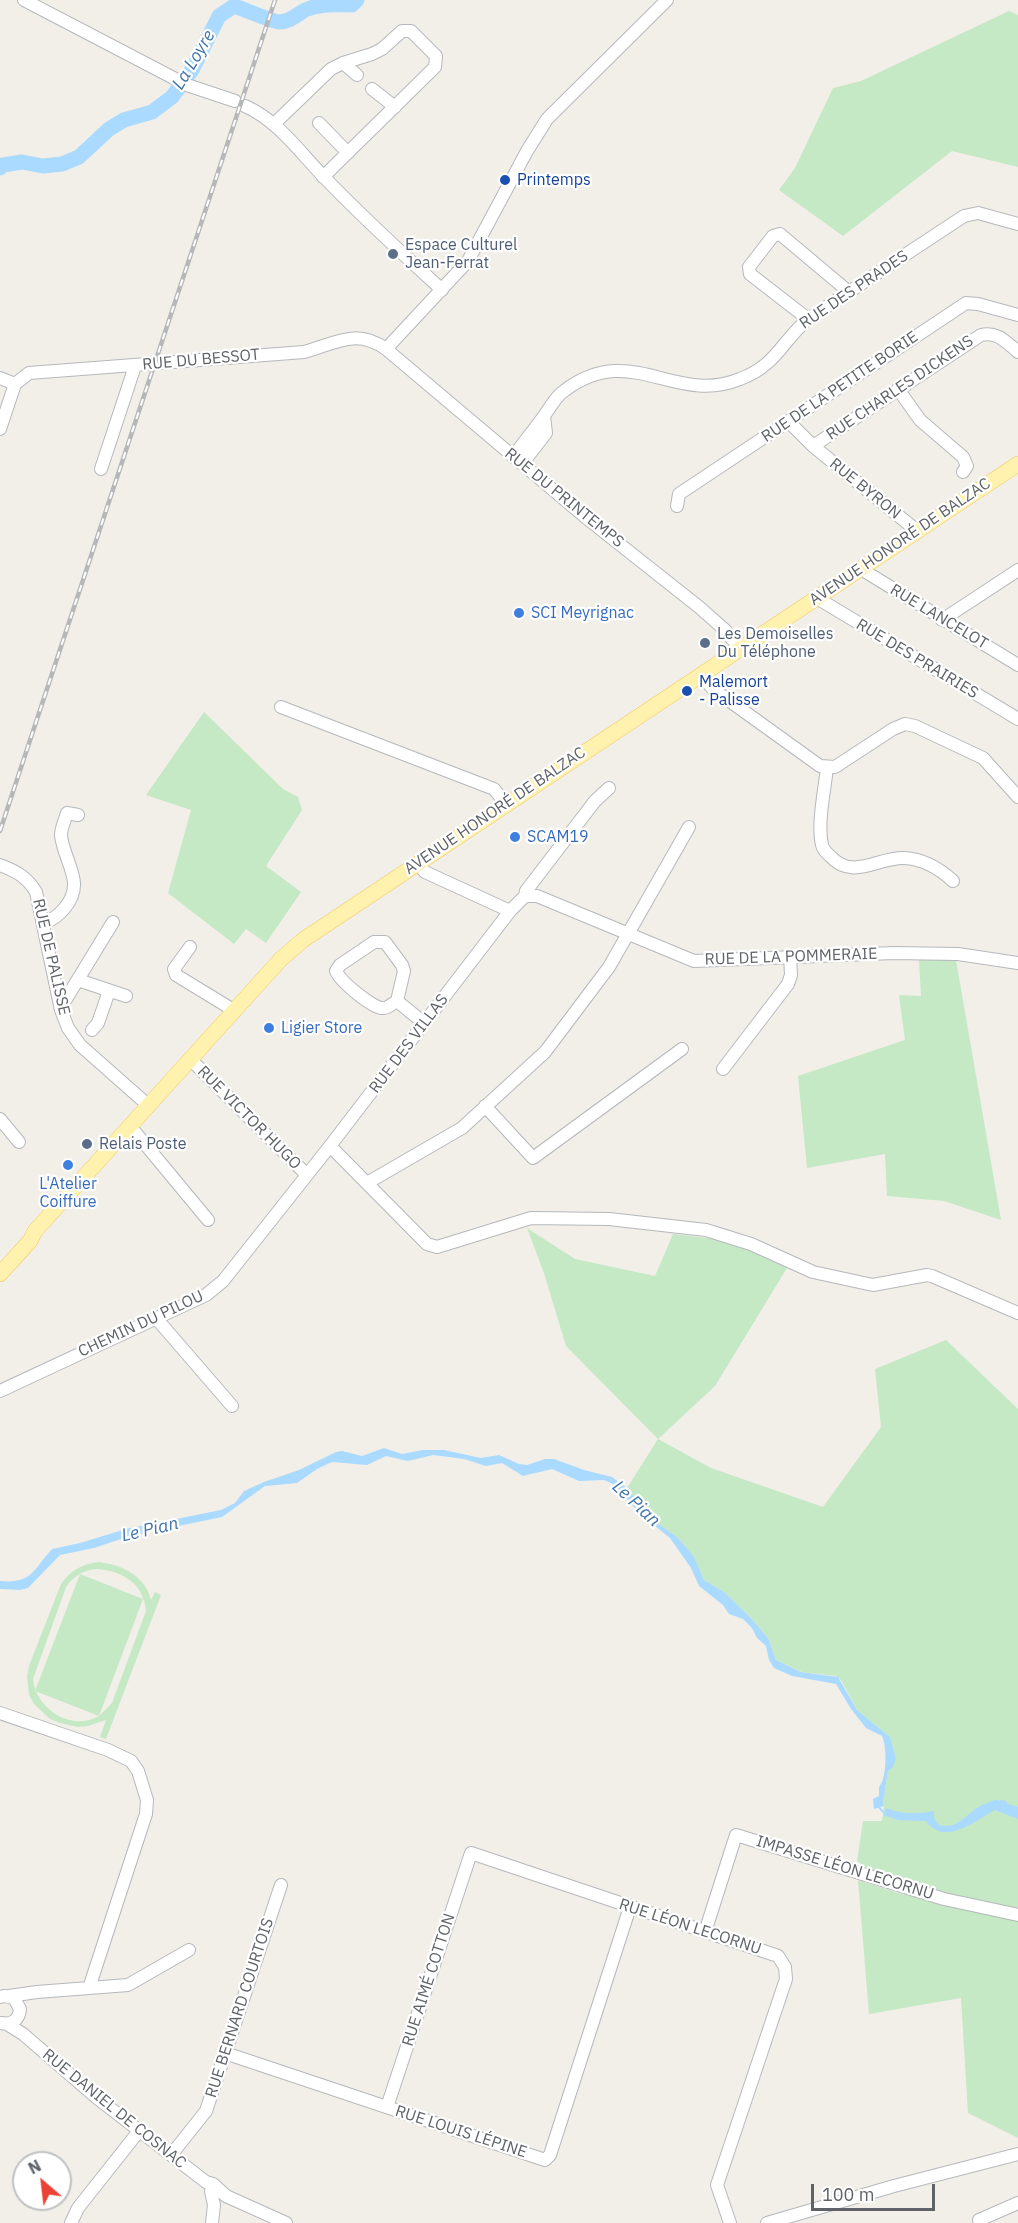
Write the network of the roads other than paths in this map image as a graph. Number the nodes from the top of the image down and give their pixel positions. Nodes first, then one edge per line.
1 (24, 0) edge
2 (667, 0) edge
3 (343, 63) junction
4 (357, 75) dead end
5 (372, 89) dead end
6 (394, 107) junction
7 (319, 123) dead end
8 (274, 124) junction
9 (348, 153) junction
10 (323, 177) junction
11 (1018, 224) edge
12 (442, 290) junction
13 (849, 292) junction
14 (1018, 315) edge
15 (808, 319) junction
16 (386, 349) junction
17 (1018, 352) edge
18 (135, 366) junction
19 (0, 378) edge
20 (15, 384) junction
21 (898, 390) junction
22 (789, 422) junction
23 (0, 429) edge
24 (813, 446) junction
25 (518, 460) junction
26 (1018, 464) edge
27 (101, 468) dead end
28 (963, 472) dead end
29 (677, 506) dead end
30 (916, 530) junction
31 (861, 569) junction
32 (1018, 570) edge
33 (817, 598) junction
34 (942, 620) junction
35 (740, 648) junction
36 (1018, 665) edge
37 (701, 675) junction
38 (281, 706) dead end
39 (1018, 719) edge
40 (827, 766) junction
41 (609, 788) dead end
42 (1018, 797) edge
43 (506, 804) junction
44 (78, 815) dead end
45 (689, 827) dead end
46 (417, 863) junction
47 (0, 865) edge
48 (953, 881) dead end
49 (525, 896) junction
50 (510, 911) junction
51 (113, 922) dead end
52 (44, 923) junction
53 (628, 934) junction
54 (190, 947) dead end
55 (790, 956) junction
56 (1018, 963) edge
57 (78, 980) junction
58 (109, 991) junction
59 (126, 996) dead end
60 (397, 1001) junction
61 (59, 1002) junction
62 (235, 1011) junction
63 (424, 1023) junction
64 (92, 1030) dead end
65 (682, 1049) dead end
66 (191, 1060) junction
67 (723, 1069) dead end
68 (149, 1106) junction
69 (485, 1106) junction
70 (0, 1119) edge
71 (130, 1126) junction
72 (19, 1142) dead end
73 (330, 1146) junction
74 (307, 1176) junction
75 (367, 1183) junction
76 (208, 1220) dead end
77 (35, 1231) junction
78 (0, 1263) edge
79 (0, 1274) edge
80 (1018, 1313) edge
81 (156, 1318) junction
82 (0, 1391) edge
83 (232, 1406) dead end
84 (0, 1713) edge
85 (471, 1853) joint
86 (281, 1886) dead end
87 (630, 1907) junction
88 (1018, 1915) edge
89 (705, 1932) junction
90 (189, 1950) dead end
91 (89, 1988) junction
92 (37, 1992) junction
93 (3, 1996) edge
94 (20, 2012) junction
95 (3, 2025) edge
96 (23, 2034) junction
97 (225, 2053) junction
98 (387, 2107) junction
99 (139, 2131) junction
100 (171, 2155) junction
101 (1017, 2156) edge
102 (208, 2186) junction
103 (227, 2200) junction
104 (1018, 2204) edge
105 (978, 2220) dead end
106 (71, 2223) edge
107 (212, 2223) edge
108 (217, 2223) edge
109 (286, 2223) edge
110 (730, 2223) edge
111 (767, 2223) edge

1 - 8 street
2 - 12 street
3 - 4 street
3 - 6 street
3 - 8 street
5 - 6 street
6 - 9 street
7 - 9 street
8 - 10 street
9 - 10 street
10 - 12 street
11 - 13 street, RUE DES PRADES
12 - 16 street
13 - 15 street, RUE DES PRADES
13 - 15 street
14 - 22 street, RUE DE LA PETITE BORIE
15 - 25 street, RUE DES PRADES
16 - 18 street, RUE DU BESSOT
16 - 25 street, RUE DU PRINTEMPS
17 - 21 street, RUE CHARLES DICKENS
18 - 20 street, RUE DU BESSOT
18 - 27 street
19 - 20 street
20 - 23 street
21 - 24 street, RUE CHARLES DICKENS
21 - 28 street
22 - 24 street, RUE BYRON
22 - 29 street, RUE DE LA PETITE BORIE
24 - 30 street, RUE BYRON
25 - 35 street, RUE DU PRINTEMPS
26 - 30 main road, AVENUE HONORÉ DE BALZAC
30 - 31 main road, AVENUE HONORÉ DE BALZAC
31 - 33 main road, AVENUE HONORÉ DE BALZAC
31 - 34 street, RUE LANCELOT
32 - 34 street
33 - 35 main road, AVENUE HONORÉ DE BALZAC
33 - 39 street, RUE DES PRAIRIES
34 - 36 street, RUE LANCELOT
35 - 37 main road, AVENUE HONORÉ DE BALZAC
37 - 40 street
37 - 43 main road, AVENUE HONORÉ DE BALZAC
38 - 43 street
40 - 42 street
40 - 48 street
41 - 49 street
43 - 46 main road, AVENUE HONORÉ DE BALZAC
44 - 52 street
45 - 53 street
46 - 50 street
46 - 62 main road, AVENUE HONORÉ DE BALZAC
47 - 52 street, RUE DE PALISSE
49 - 50 street
49 - 53 street, RUE DE LA POMMERAIE
50 - 63 street, RUE DES VILLAS
51 - 57 street
52 - 61 street, RUE DE PALISSE
53 - 55 street, RUE DE LA POMMERAIE
53 - 69 street
54 - 62 street
55 - 56 street, RUE DE LA POMMERAIE
55 - 67 street
57 - 58 street
57 - 61 street
58 - 59 street
58 - 64 street
60 - 60 street
60 - 63 street
61 - 68 street, RUE DE PALISSE
62 - 66 main road, AVENUE HONORÉ DE BALZAC
63 - 73 street, RUE DES VILLAS
65 - 69 street
66 - 68 main road, AVENUE HONORÉ DE BALZAC
66 - 74 street, RUE VICTOR HUGO
68 - 71 main road, AVENUE HONORÉ DE BALZAC
69 - 75 street
70 - 72 street
71 - 76 street
71 - 77 main road, AVENUE HONORÉ DE BALZAC
73 - 74 street, RUE DES VILLAS
73 - 75 street
74 - 81 street, CHEMIN DU PILOU
75 - 80 street
77 - 78 main road, AVENUE HONORÉ DE BALZAC
77 - 79 main road, AVENUE HONORÉ DE BALZAC
81 - 82 street, CHEMIN DU PILOU
81 - 83 street
84 - 91 street
85 - 87 street, RUE LÉON LECORNU
85 - 98 street, RUE AIMÉ COTTON
86 - 97 street, RUE BERNARD COURTOIS
87 - 89 street, RUE LÉON LECORNU
87 - 98 street, RUE LOUIS LÉPINE
88 - 89 street, IMPASSE LÉON LECORNU
89 - 110 street, RUE LÉON LECORNU
90 - 91 street
91 - 92 street
92 - 93 street
92 - 94 street
93 - 94 street
94 - 95 street
94 - 96 street
95 - 96 street, RUE DANIEL DE COSNAC
96 - 99 street, RUE DANIEL DE COSNAC
97 - 98 street, RUE LOUIS LÉPINE
97 - 100 street, RUE BERNARD COURTOIS
99 - 100 street, RUE DANIEL DE COSNAC
99 - 106 street
100 - 102 street, RUE DANIEL DE COSNAC
101 - 111 street
102 - 103 street, RUE DANIEL DE COSNAC
102 - 107 street
103 - 108 street
103 - 109 street, RUE DANIEL DE COSNAC
104 - 105 street

